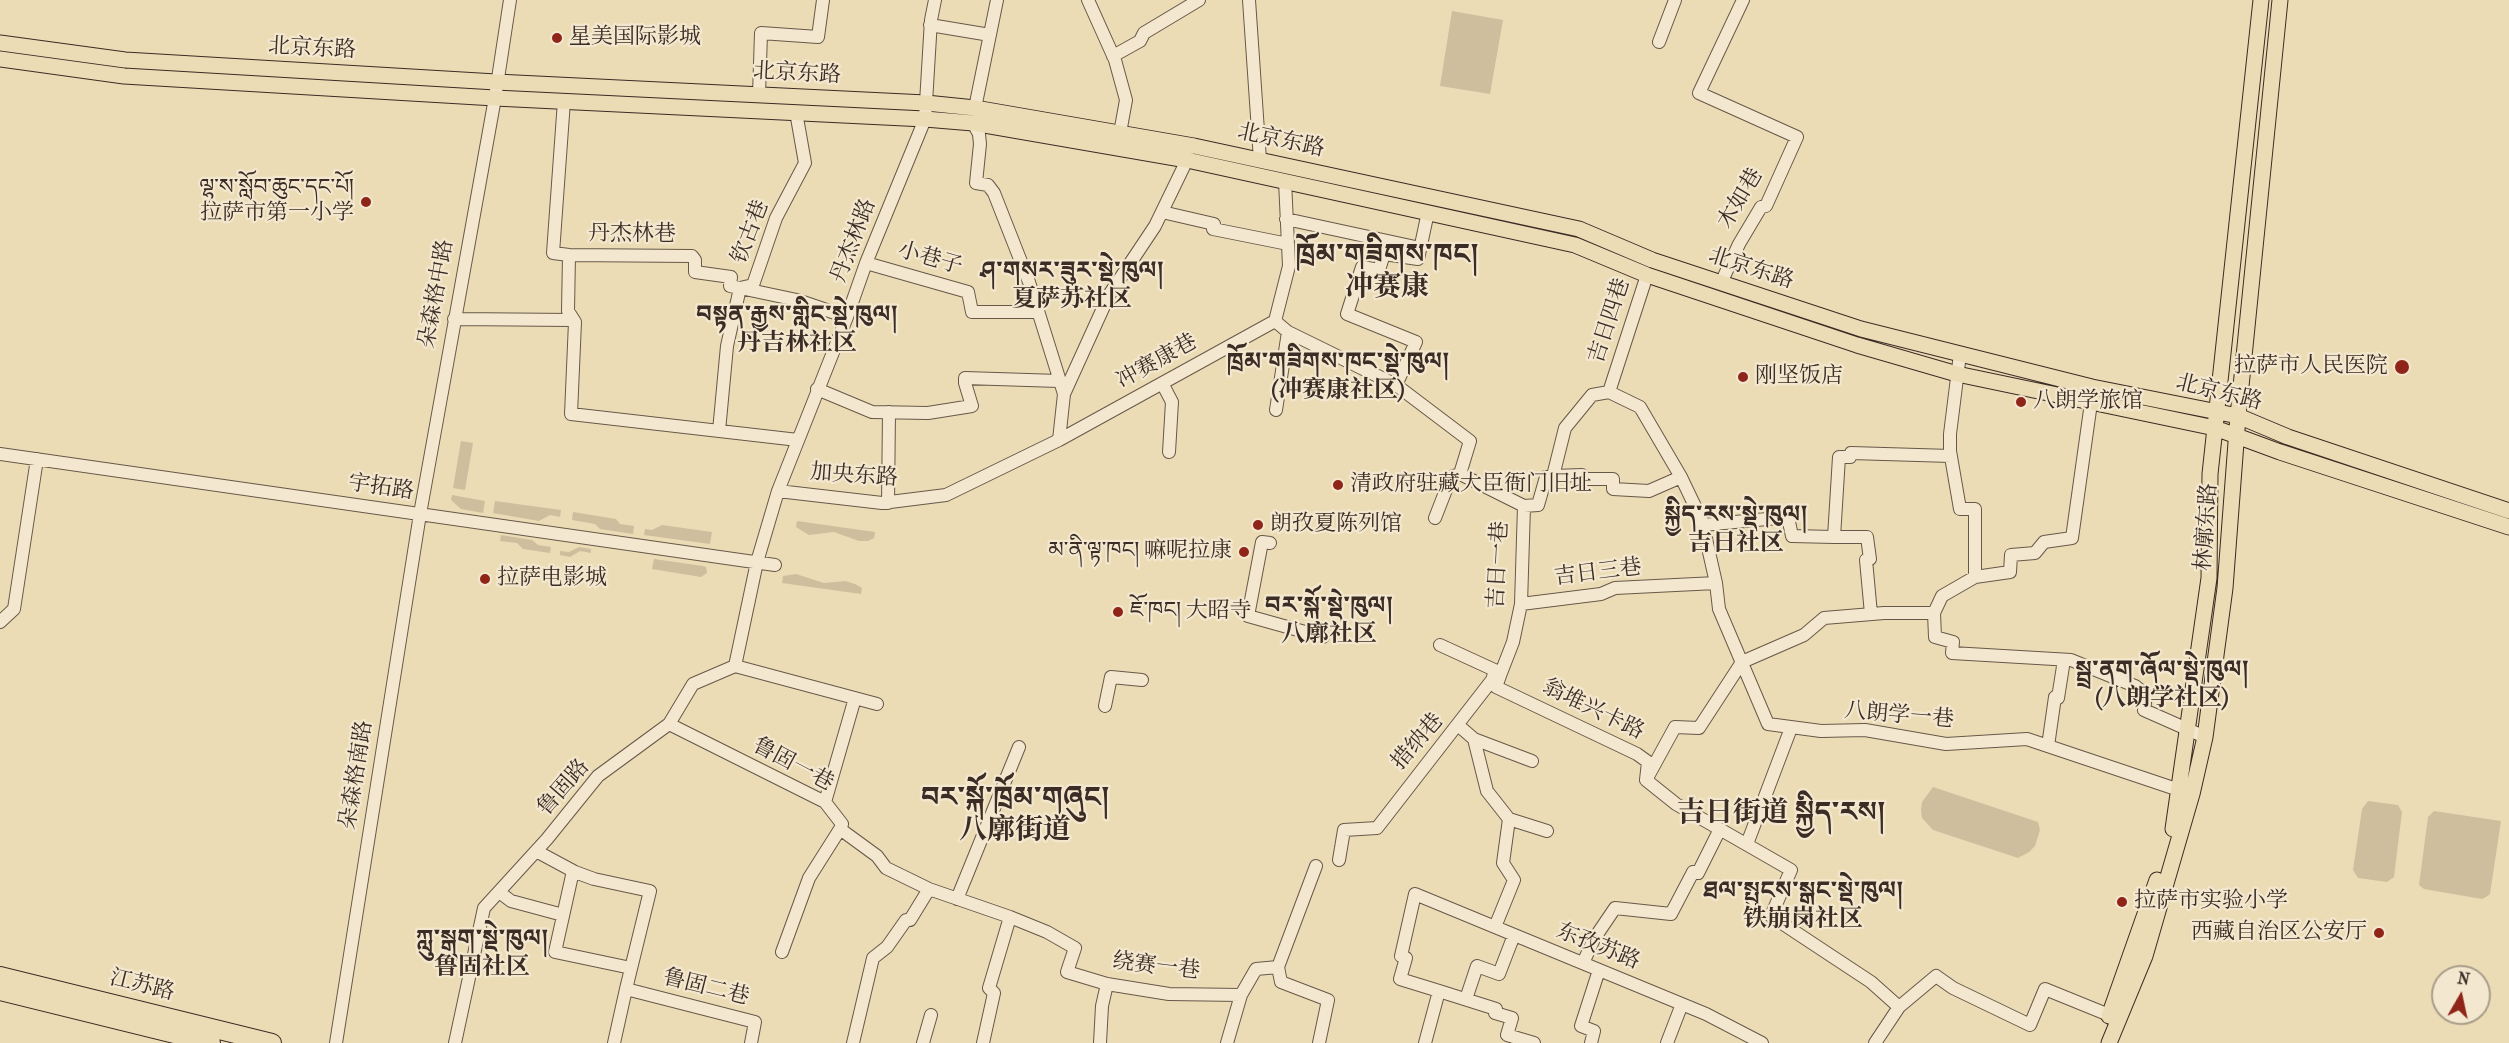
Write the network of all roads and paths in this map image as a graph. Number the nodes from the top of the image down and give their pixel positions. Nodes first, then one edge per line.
1 (510, 0) edge
2 (823, 0) edge
3 (935, 0) edge
4 (997, 0) edge
5 (1088, 0) edge
6 (1199, 0) edge
7 (1249, 0) edge
8 (1675, 0) edge
9 (1743, 0) edge
10 (2261, 0) edge
11 (2280, 0) edge
12 (930, 25) junction
13 (990, 35) junction
14 (1659, 42) dead end
15 (0, 43) edge
16 (1113, 56) junction
17 (0, 59) edge
18 (496, 82) junction
19 (759, 95) junction
20 (495, 98) junction
21 (564, 101) junction
22 (926, 103) junction
23 (796, 112) junction
24 (974, 115) junction
25 (925, 119) junction
26 (1120, 133) junction
27 (1260, 159) junction
28 (1187, 160) junction
29 (1285, 181) junction
30 (1162, 212) junction
31 (1428, 212) junction
32 (1286, 219) junction
33 (1288, 244) junction
34 (1420, 248) junction
35 (569, 255) junction
36 (866, 263) junction
37 (1647, 275) junction
38 (1721, 283) junction
39 (740, 288) junction
40 (1038, 312) junction
41 (847, 317) junction
42 (454, 318) junction
43 (573, 320) junction
44 (1275, 321) junction
45 (1288, 332) junction
46 (1960, 354) junction
47 (1957, 375) junction
48 (1059, 381) junction
49 (1162, 383) junction
50 (1396, 385) junction
51 (817, 389) junction
52 (1609, 392) junction
53 (1064, 394) junction
54 (2089, 403) junction
55 (1276, 410) dead end
56 (889, 412) junction
57 (2238, 416) junction
58 (2216, 420) junction
59 (720, 431) junction
60 (2236, 436) junction
61 (798, 440) junction
62 (1059, 440) junction
63 (1169, 452) dead end
64 (0, 454) edge
65 (1951, 456) junction
66 (37, 459) junction
67 (1460, 474) junction
68 (1554, 476) junction
69 (1681, 477) junction
70 (778, 491) junction
71 (888, 503) junction
72 (1524, 506) junction
73 (2509, 511) edge
74 (420, 514) junction
75 (1435, 518) dead end
76 (1703, 525) junction
77 (2509, 527) edge
78 (1834, 537) junction
79 (1270, 543) dead end
80 (757, 562) junction
81 (776, 565) dead end
82 (1975, 577) junction
83 (1716, 583) junction
84 (1521, 604) junction
85 (1934, 613) junction
86 (1871, 614) junction
87 (0, 622) edge
88 (1323, 637) dead end
89 (1440, 645) dead end
90 (2064, 660) junction
91 (1742, 662) junction
92 (735, 666) junction
93 (1498, 673) junction
94 (1142, 680) dead end
95 (1496, 687) junction
96 (855, 698) junction
97 (877, 704) dead end
98 (1105, 706) dead end
99 (669, 724) junction
100 (1460, 726) junction
101 (1791, 728) junction
102 (2189, 729) junction
103 (2205, 737) junction
104 (1474, 739) junction
105 (2048, 746) junction
106 (1019, 747) dead end
107 (1532, 761) dead end
108 (1646, 780) junction
109 (2186, 792) junction
110 (825, 802) junction
111 (1509, 819) junction
112 (1375, 826) dead end
113 (840, 829) junction
114 (1720, 829) junction
115 (1547, 831) dead end
116 (1747, 844) junction
117 (536, 851) junction
118 (1339, 860) dead end
119 (1316, 866) dead end
120 (573, 871) junction
121 (929, 889) junction
122 (498, 892) junction
123 (957, 899) junction
124 (563, 915) junction
125 (1010, 916) junction
126 (1495, 927) junction
127 (1514, 935) junction
128 (782, 952) dead end
129 (1583, 963) junction
130 (1278, 967) junction
131 (628, 968) junction
132 (1599, 970) junction
133 (1067, 972) joint
134 (0, 975) edge
135 (1107, 984) junction
136 (626, 989) junction
137 (0, 991) edge
138 (1439, 991) junction
139 (1241, 995) junction
140 (1466, 999) junction
141 (1682, 1004) junction
142 (1899, 1006) junction
143 (931, 1015) dead end
144 (2109, 1015) junction
145 (211, 1043) edge
146 (272, 1043) edge
147 (336, 1043) edge
148 (455, 1043) edge
149 (614, 1043) edge
150 (751, 1043) edge
151 (853, 1043) edge
152 (923, 1043) edge
153 (983, 1043) edge
154 (1100, 1043) edge
155 (1227, 1043) edge
156 (1319, 1043) edge
157 (1425, 1043) edge
158 (1534, 1043) edge
159 (1591, 1043) edge
160 (1667, 1043) edge
161 (1762, 1043) edge
162 (1875, 1043) edge
163 (2101, 1043) edge
164 (2109, 1043) edge

1 - 18 street, 朵森格中路
2 - 19 street
3 - 12 street, 丹杰林路
4 - 13 street
5 - 16 street
6 - 16 street
7 - 27 street
8 - 14 street
9 - 38 street, 木如巷
10 - 58 main road, 林廓东路
11 - 57 main road, 林廓东路
12 - 13 street
12 - 22 street, 丹杰林路
13 - 24 street
15 - 18 main road, 北京东路
16 - 26 street
17 - 20 main road, 北京东路
18 - 19 main road, 北京东路
18 - 20 street, 朵森格中路
19 - 22 main road, 北京东路
20 - 21 main road, 北京东路
20 - 42 street, 朵森格中路
21 - 23 main road, 北京东路
21 - 35 street, 丹杰林巷
22 - 24 main road, 北京东路
22 - 25 street, 丹杰林路
23 - 25 main road, 北京东路
23 - 39 street, 钦古巷
24 - 25 main road, 北京东路
24 - 26 main road, 北京东路
24 - 28 main road, 北京东路
24 - 40 street
25 - 36 street, 丹杰林路
26 - 27 main road, 北京东路
27 - 38 main road, 北京东路
28 - 29 main road, 北京东路
28 - 30 street
29 - 31 main road, 北京东路
29 - 32 street
30 - 33 street
30 - 53 street
31 - 34 street
31 - 37 main road, 北京东路
32 - 33 street
32 - 34 street
33 - 44 street
34 - 50 street
35 - 39 street, 丹杰林巷
35 - 43 street, 丹杰林巷
36 - 40 street, 小巷子
36 - 41 street, 丹杰林路
37 - 47 main road, 北京东路
37 - 52 street, 吉日四巷
38 - 46 main road, 北京东路
39 - 41 street, 钦古巷
39 - 59 street
40 - 48 street
41 - 51 street, 丹杰林路
42 - 43 street
42 - 74 street, 朵森格中路
43 - 59 street, 丹杰林巷
44 - 45 street
44 - 49 street, 冲赛康巷
45 - 50 street
45 - 55 street
46 - 47 street
46 - 58 main road, 北京东路
47 - 54 main road, 北京东路
47 - 65 street
48 - 53 street
48 - 56 street
49 - 62 street, 冲赛康巷
49 - 63 street
50 - 67 street
51 - 56 street
51 - 61 street, 丹杰林路
52 - 68 street
52 - 69 street, 吉日四巷
53 - 62 street
54 - 58 main road, 北京东路
54 - 82 street
56 - 71 street
57 - 58 main road, 北京东路
57 - 60 main road, 林廓东路
57 - 73 main road, 北京东路
58 - 60 main road, 北京东路
58 - 102 main road, 林廓东路
59 - 61 street, 丹杰林巷
60 - 77 main road, 北京东路
60 - 103 main road, 林廓东路
61 - 70 street, 丹杰林路
62 - 71 street, 加央东路
64 - 66 street, 宇拓路
65 - 78 street
65 - 82 street
66 - 74 street, 宇拓路
66 - 87 street
67 - 72 street, 吉日一巷
67 - 75 street
68 - 69 street
68 - 72 street
69 - 76 street, 吉日四巷
70 - 71 street, 加央东路
70 - 80 street, 丹杰林路
72 - 84 street, 吉日一巷
74 - 80 street, 宇拓路
74 - 147 street, 朵森格南路
76 - 78 street
76 - 83 street, 吉日四巷
78 - 86 street
79 - 88 street
80 - 81 street, 宇拓路
80 - 92 street
82 - 85 street
83 - 84 street, 吉日三巷
83 - 91 street, 吉日四巷
84 - 93 street, 吉日一巷
85 - 86 street
85 - 90 street
86 - 91 street
89 - 93 street
90 - 102 street
90 - 105 street
91 - 101 street, 八朗学一巷
91 - 108 street
92 - 96 street
92 - 99 street, 鲁固路
93 - 95 street
93 - 118 street
94 - 98 street
95 - 100 street, 措纳巷
95 - 108 street, 翁堆兴卡路
96 - 97 street
96 - 110 street
99 - 110 street, 鲁固一巷
99 - 117 street, 鲁固路
100 - 104 street
100 - 112 street, 措纳巷
101 - 105 street, 八朗学一巷
101 - 116 street
102 - 103 street
102 - 109 main road, 林廓东路
103 - 109 main road, 林廓东路
104 - 107 street
104 - 111 street
105 - 109 street, 八朗学一巷
106 - 123 street
108 - 114 street
109 - 144 main road, 林廓东路
109 - 164 main road, 林廓东路
110 - 113 street, 鲁固一巷
111 - 115 street
111 - 126 street
113 - 121 street, 鲁固一巷
113 - 128 street
114 - 116 street
114 - 129 street
116 - 142 street
117 - 120 street, 鲁固二巷
117 - 122 street, 鲁固路
119 - 130 street
120 - 124 street
120 - 131 street, 鲁固二巷
121 - 123 street, 鲁固一巷
121 - 151 street
122 - 124 street
122 - 148 street, 鲁固路
123 - 125 street, 鲁固一巷
124 - 131 street
125 - 133 street, 鲁固一巷
125 - 153 street
126 - 127 street, 东孜苏路
126 - 138 street, 东孜苏路
127 - 129 street, 东孜苏路
127 - 140 street
129 - 132 street, 东孜苏路
130 - 139 street
130 - 156 street
131 - 136 street, 鲁固二巷
132 - 141 street, 东孜苏路
132 - 159 street
133 - 135 street, 绕赛一巷
134 - 146 highway, 江苏路
135 - 139 street, 绕赛一巷
135 - 154 street
136 - 149 street, 鲁固二巷
136 - 150 street, 鲁固二巷
137 - 145 highway, 江苏路
138 - 140 street
138 - 157 street
139 - 155 street
140 - 158 street
141 - 160 street
141 - 161 street, 东孜苏路
142 - 144 street
142 - 162 street
143 - 152 street
144 - 163 main road, 林廓东路

